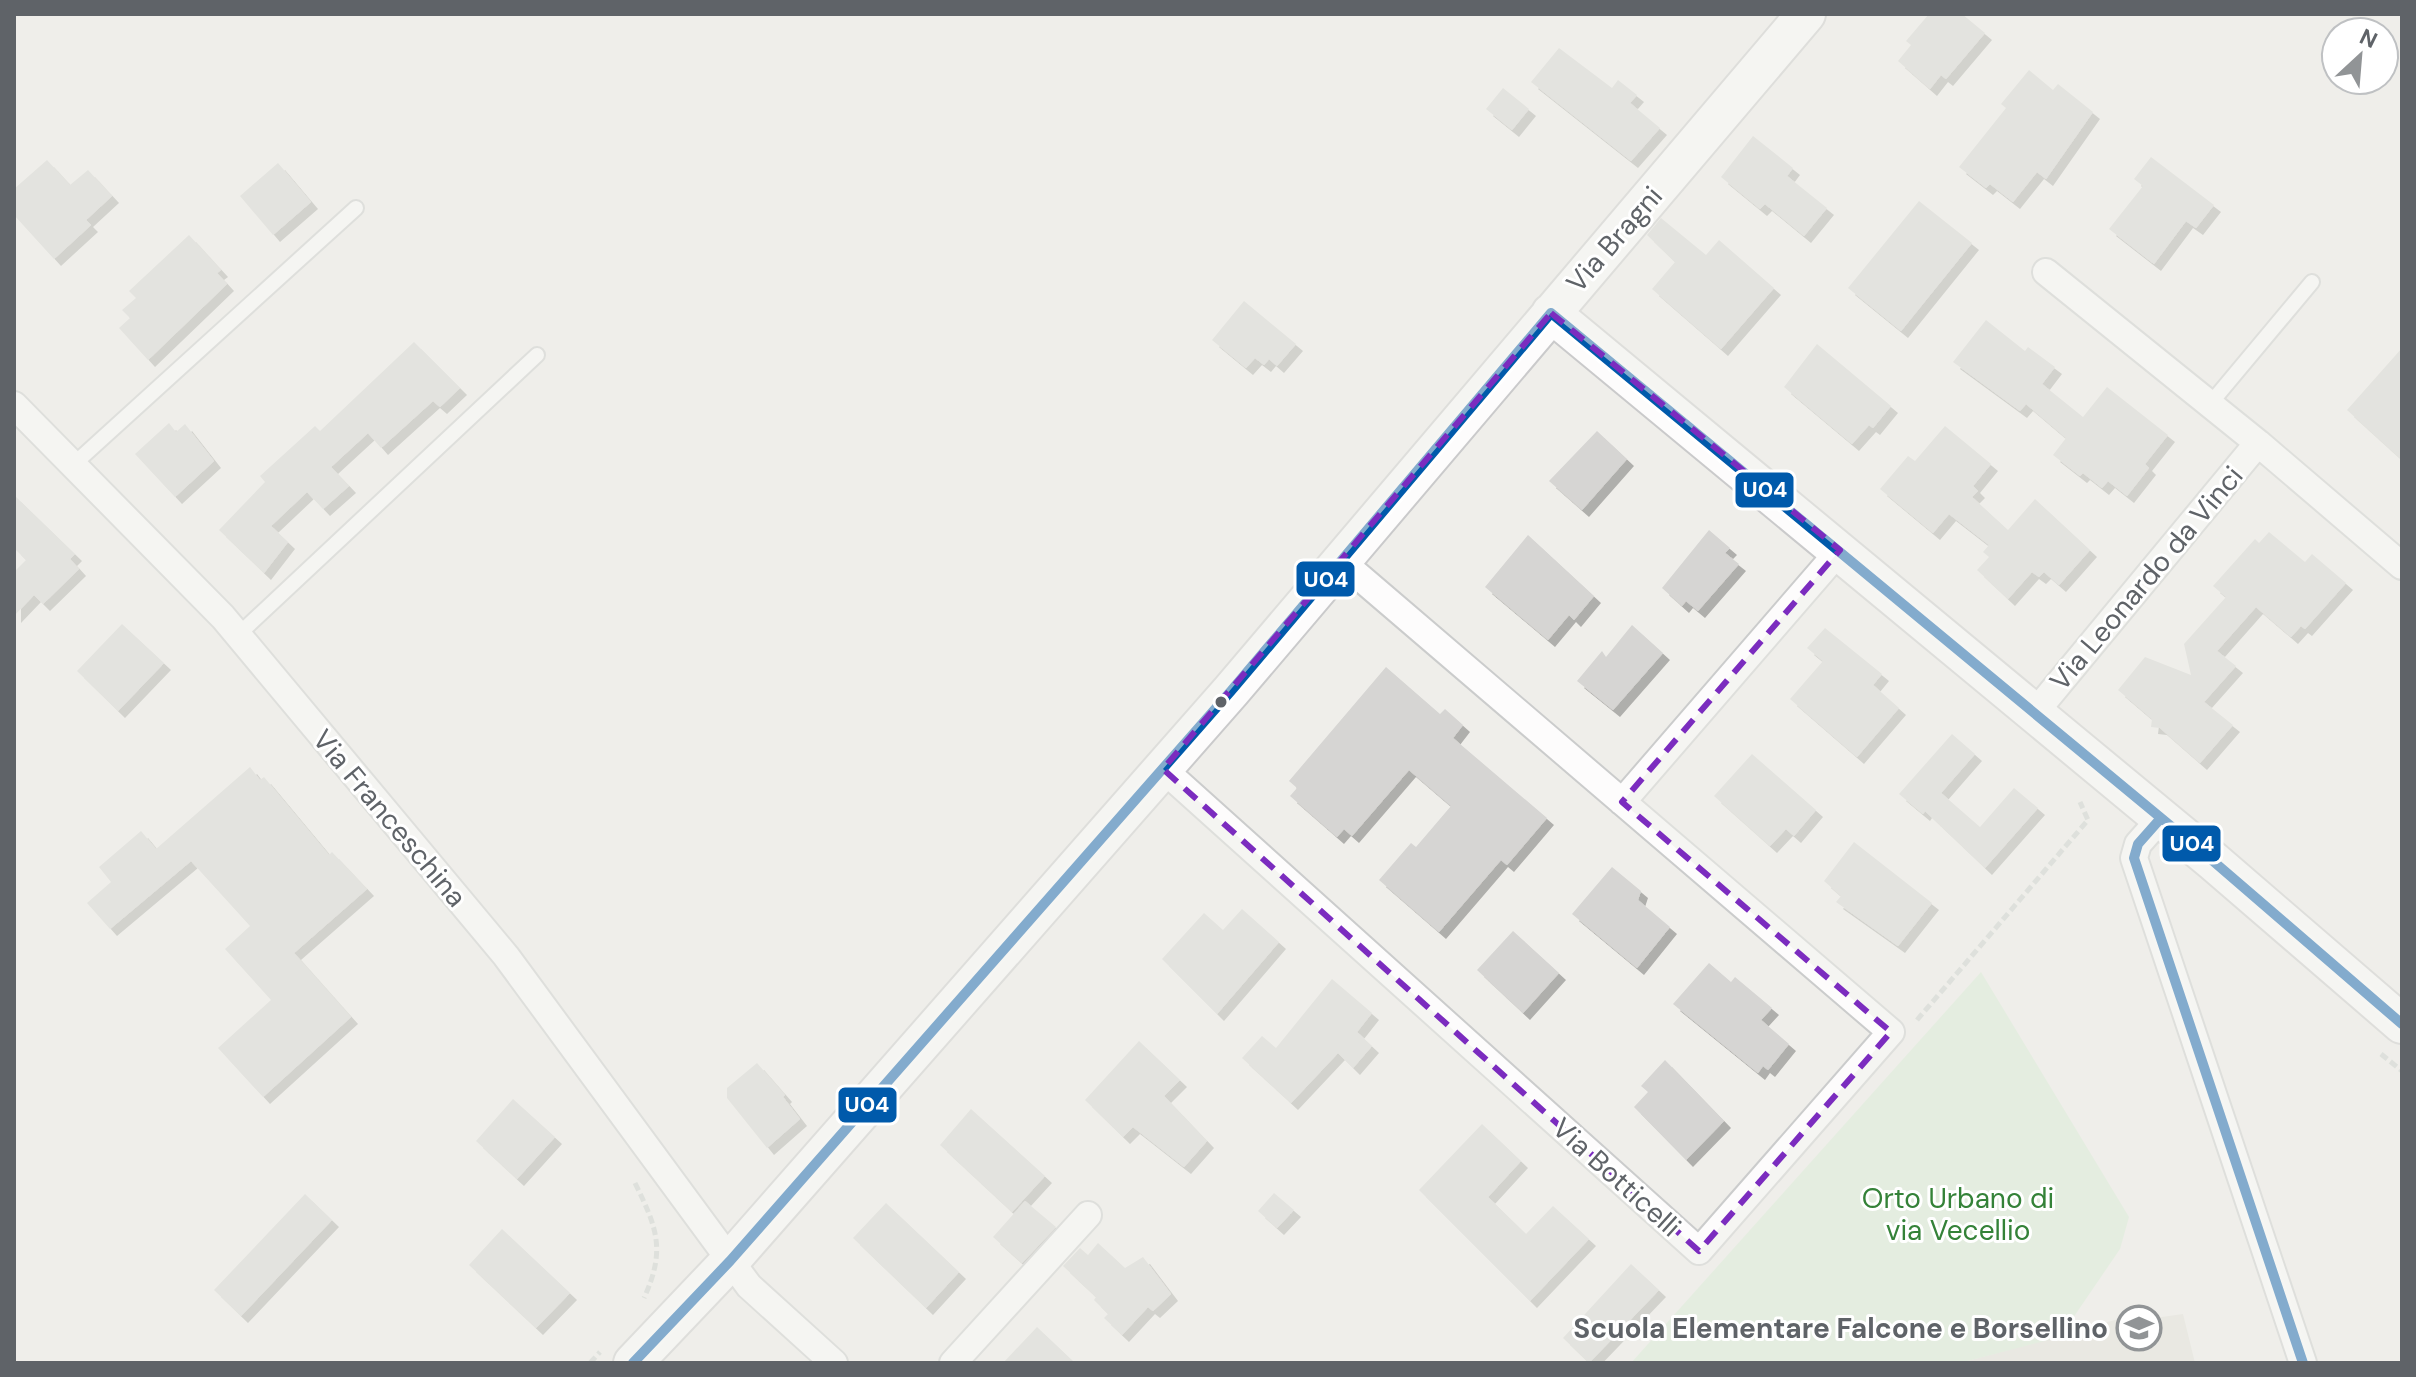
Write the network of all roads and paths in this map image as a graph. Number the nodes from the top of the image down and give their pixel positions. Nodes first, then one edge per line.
1 (1806, 14) edge
2 (356, 208) dead end
3 (2046, 272) dead end
4 (2312, 282) dead end
5 (1551, 313) junction
6 (537, 355) dead end
7 (2210, 404) junction
8 (14, 405) edge
9 (2258, 443) junction
10 (73, 465) junction
11 (1840, 550) junction
12 (1341, 561) junction
13 (2402, 566) edge
14 (238, 635) junction
15 (2031, 711) junction
16 (1163, 769) junction
17 (1622, 802) junction
18 (2080, 802) dead end
19 (2161, 818) junction
20 (2402, 1024) edge
21 (1891, 1032) junction
22 (629, 1171) dead end
23 (1088, 1215) dead end
24 (730, 1261) junction
25 (641, 1306) dead end
26 (620, 1354) edge
27 (590, 1363) edge
28 (834, 1363) edge
29 (953, 1363) edge
30 (2303, 1363) edge

1 - 5 street, Via Bragni
2 - 10 lane
3 - 7 street, Via Leonardo da Vinci
4 - 7 lane
5 - 11 street
5 - 12 street, Via Bragni
6 - 14 lane
7 - 9 street, Via Leonardo da Vinci
8 - 10 street, Via Franceschina
9 - 13 street, Via Leonardo da Vinci
9 - 15 street, Via Leonardo da Vinci
10 - 14 street, Via Franceschina
11 - 15 street
11 - 17 street
12 - 16 street, Via Bragni
12 - 17 street
14 - 24 street, Via Franceschina
15 - 19 street
16 - 21 street, Via Botticelli
16 - 24 street, Via Bragni
17 - 21 street
18 - 21 path
19 - 20 street
19 - 30 street
22 - 25 path
23 - 29 street
24 - 26 street, Via Bragni
24 - 28 street
26 - 27 path

